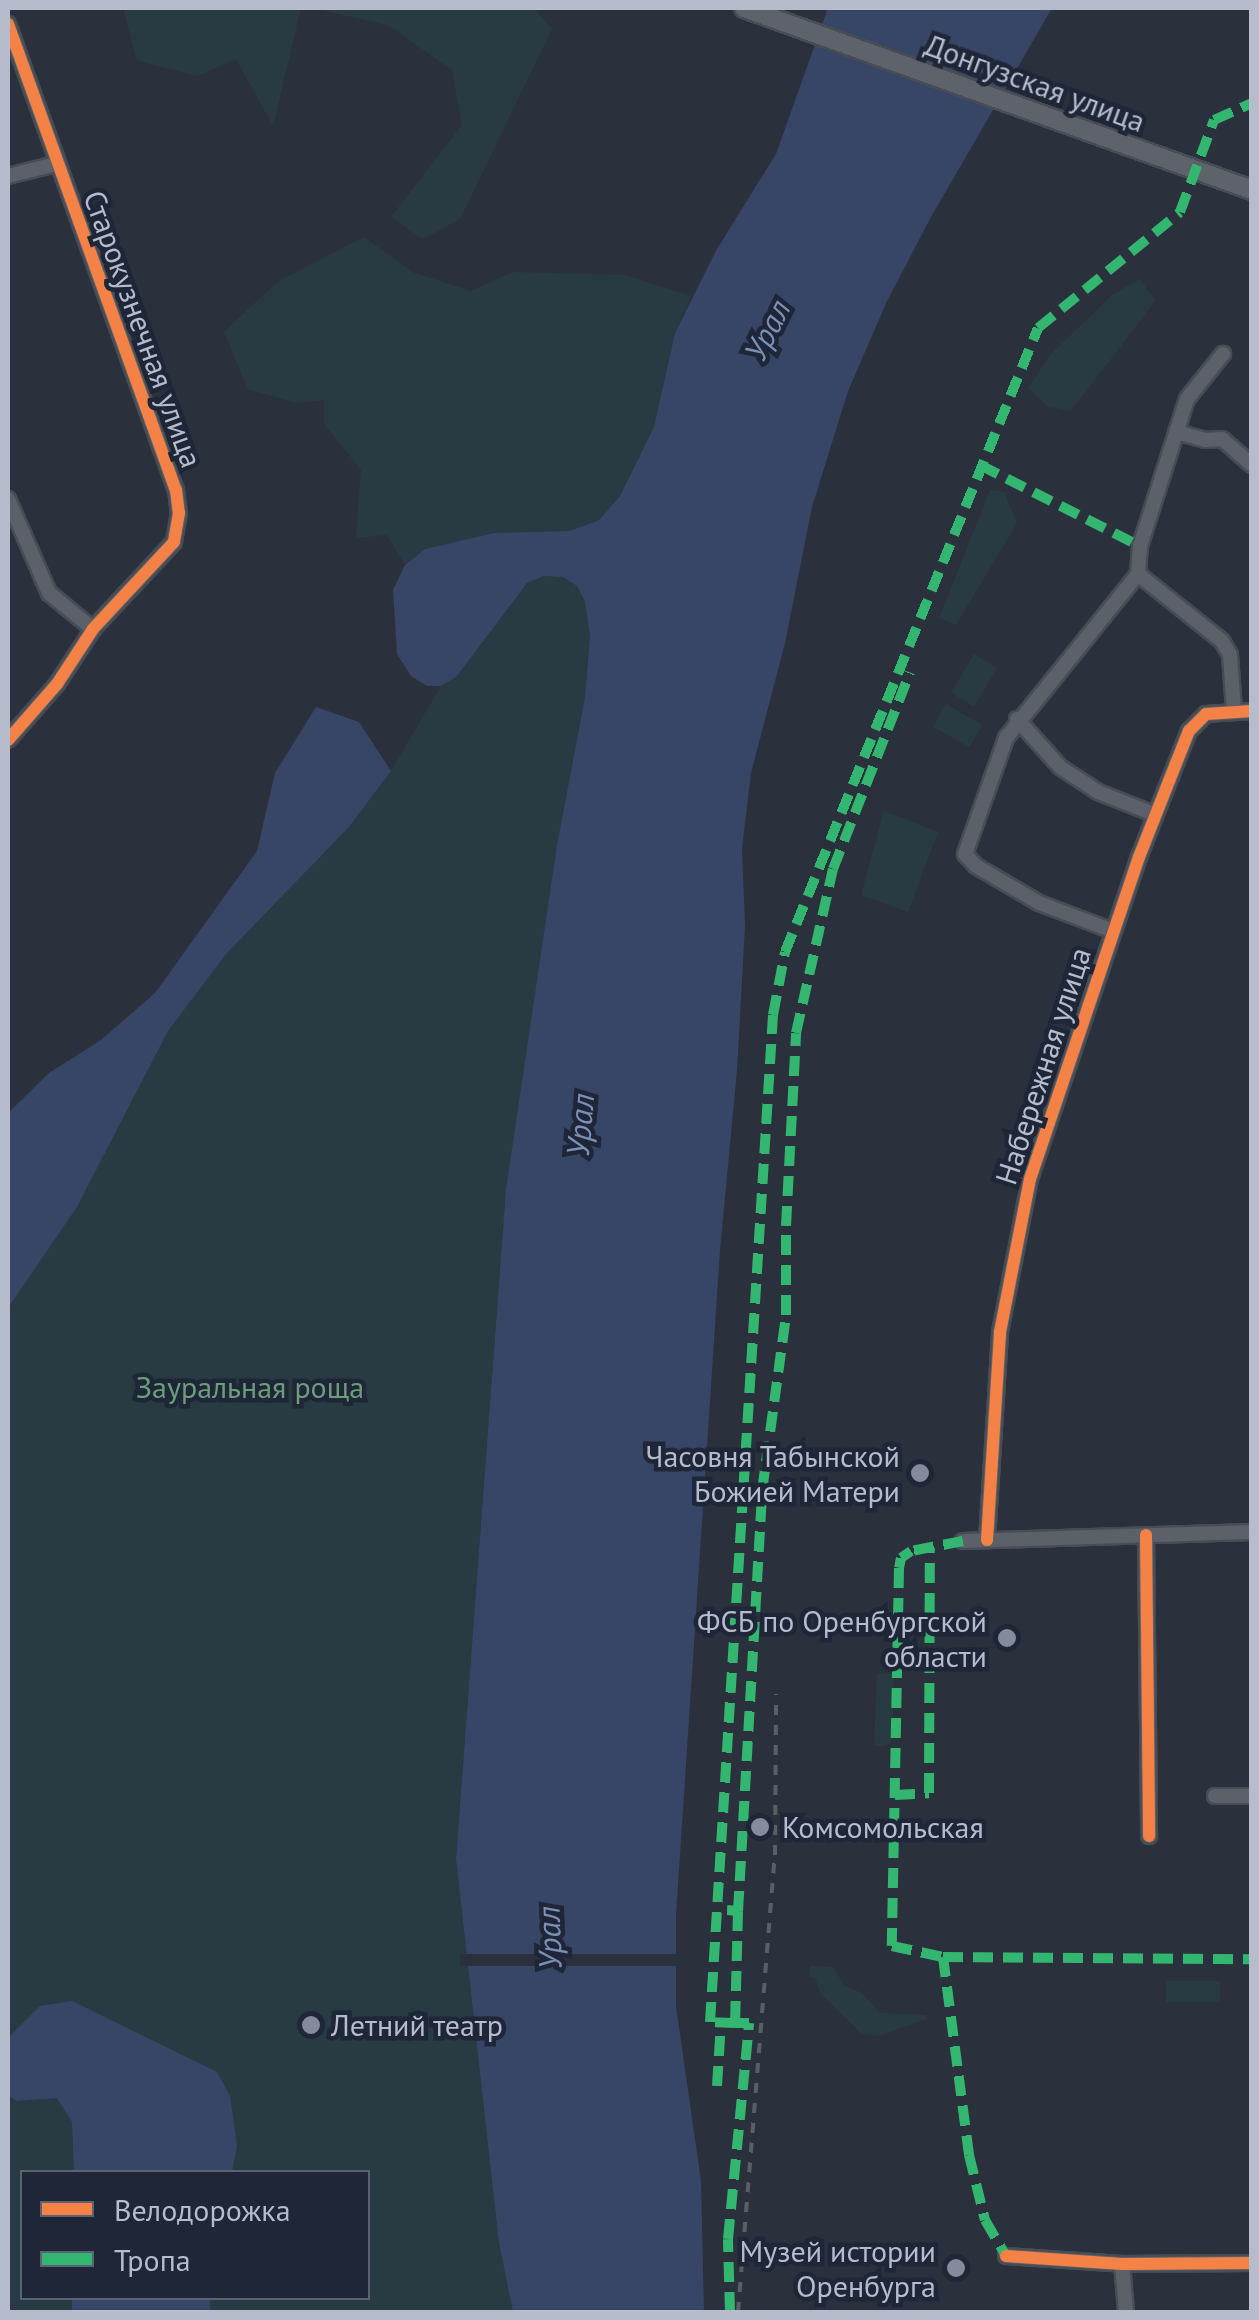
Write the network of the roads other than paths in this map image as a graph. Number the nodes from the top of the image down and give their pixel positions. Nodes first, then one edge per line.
1 (744, 8) edge
2 (8, 24) edge
3 (56, 164) junction
4 (8, 176) edge
5 (1252, 190) edge
6 (1223, 354) dead end
7 (1176, 432) junction
8 (1252, 465) edge
9 (8, 500) edge
10 (1138, 574) junction
11 (94, 628) junction
12 (1234, 711) junction
13 (1252, 711) edge
14 (1017, 719) junction
15 (8, 740) edge
16 (1154, 814) junction
17 (1113, 931) junction
18 (1252, 1532) edge
19 (1146, 1535) junction
20 (987, 1540) junction
21 (963, 1542) dead end
22 (1215, 1796) dead end
23 (1252, 1796) edge
24 (1149, 1836) dead end
25 (1006, 2256) dead end
26 (1252, 2263) edge
27 (1122, 2264) junction
28 (1126, 2312) edge

1 - 5 main road, Донгузская улица
2 - 3 street, Старокузнечная улица
3 - 4 street
3 - 11 street, Старокузнечная улица
6 - 7 street
7 - 8 street
7 - 10 street
9 - 11 street
10 - 12 street
10 - 14 street
11 - 15 street, Старокузнечная улица
12 - 13 street
12 - 16 street, Набережная улица
14 - 16 street
14 - 17 street
16 - 17 street, Набережная улица
17 - 20 street, Набережная улица
18 - 19 street
19 - 20 street
19 - 24 street
20 - 21 street
22 - 23 street
25 - 27 street
26 - 27 street
27 - 28 street

